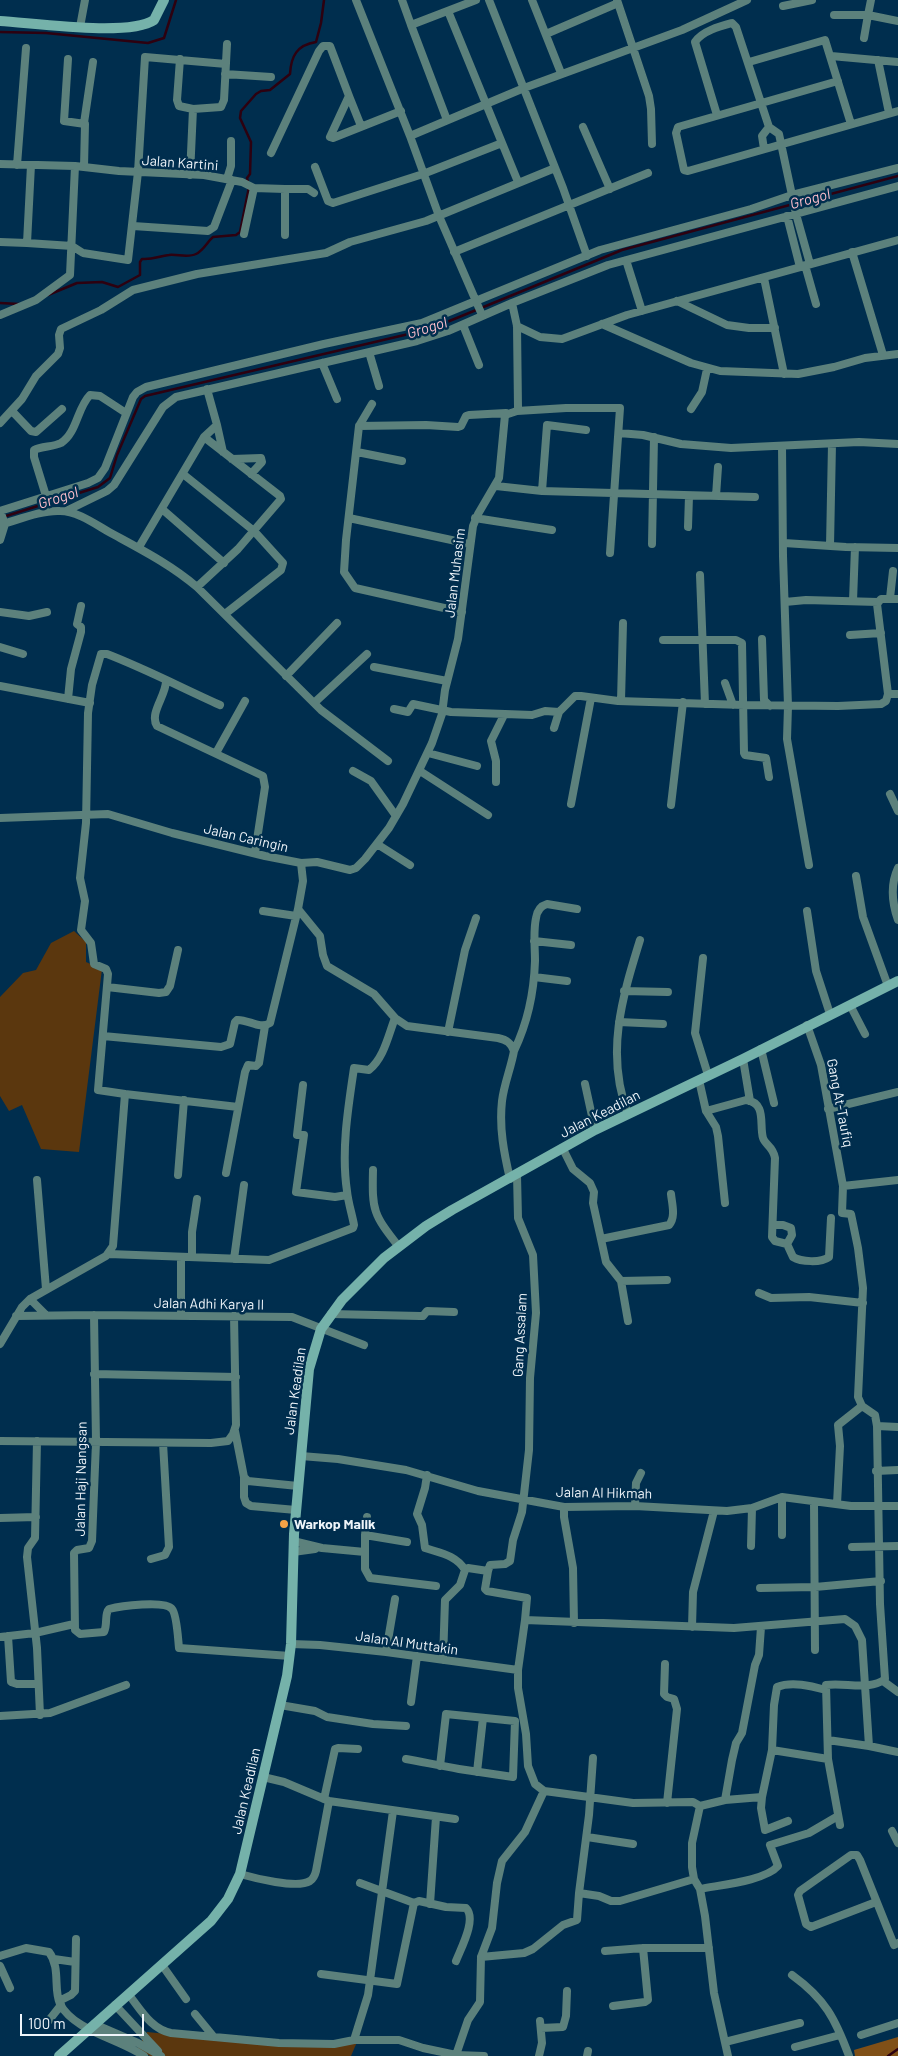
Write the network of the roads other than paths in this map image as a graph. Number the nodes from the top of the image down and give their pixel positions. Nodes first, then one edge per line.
1 (85, 0) edge
2 (164, 0) edge
3 (356, 0) edge
4 (402, 0) edge
5 (476, 0) edge
6 (489, 0) edge
7 (532, 0) edge
8 (747, 0) edge
9 (812, 0) edge
10 (871, 0) edge
11 (618, 2) edge
12 (783, 6) dead end
13 (448, 11) junction
14 (834, 15) dead end
15 (868, 15) junction
16 (0, 21) edge
17 (898, 21) edge
18 (81, 22) junction
19 (411, 25) junction
20 (546, 34) junction
21 (864, 38) dead end
22 (227, 44) dead end
23 (633, 46) junction
24 (26, 48) dead end
25 (831, 56) junction
26 (68, 59) dead end
27 (180, 59) junction
28 (878, 60) junction
29 (93, 62) dead end
30 (749, 62) junction
31 (898, 62) edge
32 (226, 64) junction
33 (561, 73) junction
34 (225, 74) junction
35 (271, 77) dead end
36 (838, 80) junction
37 (524, 88) junction
38 (350, 96) junction
39 (486, 103) junction
40 (762, 104) junction
41 (193, 109) junction
42 (401, 111) junction
43 (898, 111) edge
44 (889, 113) junction
45 (717, 115) junction
46 (447, 120) junction
47 (84, 123) junction
48 (851, 124) junction
49 (361, 126) junction
50 (583, 127) dead end
51 (769, 127) junction
52 (410, 136) junction
53 (231, 141) dead end
54 (502, 144) junction
55 (652, 144) dead end
56 (781, 145) junction
57 (764, 149) junction
58 (271, 153) dead end
59 (0, 164) edge
60 (17, 165) junction
61 (31, 165) junction
62 (76, 166) junction
63 (84, 167) junction
64 (316, 167) dead end
65 (555, 168) junction
66 (898, 168) edge
67 (138, 172) junction
68 (648, 173) dead end
69 (423, 174) junction
70 (190, 175) junction
71 (229, 179) junction
72 (518, 182) junction
73 (898, 186) edge
74 (252, 187) junction
75 (285, 189) junction
76 (610, 190) junction
77 (314, 193) dead end
78 (792, 197) junction
79 (570, 205) junction
80 (796, 212) junction
81 (439, 216) junction
82 (787, 216) junction
83 (133, 226) junction
84 (244, 234) dead end
85 (286, 236) dead end
86 (897, 240) edge
87 (0, 242) edge
88 (27, 243) junction
89 (72, 246) junction
90 (898, 250) edge
91 (454, 252) junction
92 (852, 252) junction
93 (587, 256) junction
94 (626, 260) junction
95 (805, 265) junction
96 (764, 278) junction
97 (476, 301) junction
98 (677, 301) junction
99 (512, 303) junction
100 (816, 304) dead end
101 (642, 310) junction
102 (481, 313) junction
103 (0, 315) edge
104 (602, 324) junction
105 (463, 325) junction
106 (517, 326) junction
107 (775, 328) junction
108 (368, 352) junction
109 (898, 354) edge
110 (882, 355) junction
111 (322, 363) junction
112 (479, 365) dead end
113 (708, 369) junction
114 (784, 374) junction
115 (378, 386) dead end
116 (207, 389) junction
117 (337, 399) dead end
118 (372, 404) dead end
119 (62, 408) dead end
120 (691, 409) dead end
121 (12, 411) junction
122 (517, 411) junction
123 (126, 412) junction
124 (506, 413) junction
125 (0, 423) edge
126 (217, 425) junction
127 (359, 426) junction
128 (586, 430) dead end
129 (619, 433) junction
130 (204, 437) junction
131 (654, 438) junction
132 (832, 444) junction
133 (898, 444) edge
134 (782, 446) junction
135 (223, 452) junction
136 (357, 452) junction
137 (232, 459) junction
138 (402, 461) dead end
139 (718, 467) dead end
140 (183, 474) junction
141 (251, 474) junction
142 (496, 486) junction
143 (542, 491) junction
144 (614, 493) junction
145 (654, 494) junction
146 (46, 496) junction
147 (690, 496) junction
148 (716, 496) junction
149 (754, 497) dead end
150 (162, 509) junction
151 (0, 511) edge
152 (66, 511) junction
153 (348, 518) junction
154 (475, 518) junction
155 (3, 524) edge
156 (688, 527) dead end
157 (552, 530) dead end
158 (254, 531) junction
159 (0, 540) edge
160 (784, 543) junction
161 (470, 544) junction
162 (652, 544) dead end
163 (830, 546) junction
164 (138, 547) junction
165 (855, 548) junction
166 (898, 548) edge
167 (610, 553) dead end
168 (224, 563) junction
169 (893, 571) dead end
170 (700, 574) dead end
171 (197, 587) junction
172 (894, 598) edge
173 (853, 601) junction
174 (785, 602) junction
175 (878, 602) junction
176 (81, 606) dead end
177 (0, 612) edge
178 (47, 612) dead end
179 (462, 612) junction
180 (225, 614) junction
181 (337, 623) dead end
182 (623, 623) dead end
183 (850, 634) dead end
184 (881, 634) junction
185 (762, 639) dead end
186 (663, 640) dead end
187 (702, 640) junction
188 (0, 647) edge
189 (23, 654) dead end
190 (367, 654) dead end
191 (374, 667) dead end
192 (286, 676) junction
193 (166, 681) junction
194 (447, 681) junction
195 (725, 683) dead end
196 (0, 686) edge
197 (888, 694) junction
198 (898, 694) edge
199 (591, 698) junction
200 (68, 699) junction
201 (245, 701) dead end
202 (621, 701) junction
203 (683, 702) junction
204 (90, 703) junction
205 (314, 703) junction
206 (705, 704) junction
207 (220, 705) dead end
208 (733, 705) junction
209 (744, 706) junction
210 (770, 706) junction
211 (788, 706) junction
212 (394, 709) dead end
213 (442, 711) junction
214 (559, 712) junction
215 (504, 715) junction
216 (554, 728) dead end
217 (216, 753) junction
218 (428, 753) junction
219 (388, 761) dead end
220 (477, 766) dead end
221 (420, 770) junction
222 (353, 771) dead end
223 (769, 778) dead end
224 (496, 782) dead end
225 (890, 794) dead end
226 (571, 804) dead end
227 (671, 805) dead end
228 (898, 811) edge
229 (86, 814) junction
230 (396, 816) junction
231 (488, 816) dead end
232 (0, 818) edge
233 (377, 844) junction
234 (255, 854) junction
235 (301, 863) junction
236 (410, 865) dead end
237 (808, 865) dead end
238 (898, 868) edge
239 (856, 876) dead end
240 (577, 909) dead end
241 (263, 911) dead end
242 (807, 912) dead end
243 (297, 913) junction
244 (476, 918) dead end
245 (898, 920) edge
246 (640, 940) dead end
247 (534, 941) junction
248 (572, 945) dead end
249 (178, 950) dead end
250 (703, 958) dead end
251 (534, 977) junction
252 (568, 981) dead end
253 (898, 981) edge
254 (888, 986) junction
255 (107, 987) junction
256 (624, 992) junction
257 (668, 992) dead end
258 (850, 1005) junction
259 (829, 1011) junction
260 (395, 1018) junction
261 (619, 1022) junction
262 (663, 1024) dead end
263 (807, 1025) junction
264 (265, 1026) junction
265 (448, 1032) junction
266 (865, 1034) dead end
267 (103, 1036) junction
268 (762, 1049) junction
269 (514, 1051) junction
270 (741, 1060) junction
271 (704, 1078) junction
272 (303, 1084) dead end
273 (585, 1084) dead end
274 (898, 1092) edge
275 (125, 1094) junction
276 (184, 1100) junction
277 (748, 1100) junction
278 (774, 1103) dead end
279 (238, 1107) junction
280 (828, 1109) junction
281 (626, 1110) junction
282 (706, 1111) junction
283 (595, 1130) junction
284 (563, 1148) junction
285 (373, 1170) dead end
286 (226, 1173) dead end
287 (178, 1175) dead end
288 (513, 1177) junction
289 (37, 1180) dead end
290 (898, 1180) edge
291 (244, 1186) dead end
292 (844, 1186) junction
293 (671, 1194) dead end
294 (347, 1195) junction
295 (197, 1199) dead end
296 (725, 1203) dead end
297 (831, 1218) dead end
298 (773, 1225) junction
299 (601, 1239) junction
300 (787, 1244) junction
301 (399, 1247) junction
302 (109, 1254) junction
303 (180, 1257) junction
304 (192, 1257) junction
305 (234, 1259) junction
306 (667, 1280) dead end
307 (621, 1281) junction
308 (46, 1289) junction
309 (759, 1293) dead end
310 (30, 1299) junction
311 (863, 1303) junction
312 (454, 1312) dead end
313 (331, 1314) junction
314 (46, 1315) junction
315 (94, 1315) junction
316 (16, 1316) junction
317 (181, 1316) junction
318 (234, 1316) junction
319 (628, 1321) dead end
320 (320, 1329) junction
321 (0, 1344) edge
322 (364, 1345) dead end
323 (94, 1374) junction
324 (236, 1377) junction
325 (862, 1406) junction
326 (877, 1426) junction
327 (898, 1427) edge
328 (234, 1430) junction
329 (0, 1441) edge
330 (37, 1441) junction
331 (96, 1442) junction
332 (163, 1443) junction
333 (300, 1456) junction
334 (898, 1470) edge
335 (876, 1471) junction
336 (640, 1473) dead end
337 (427, 1475) junction
338 (244, 1477) junction
339 (298, 1486) junction
340 (782, 1498) junction
341 (524, 1499) junction
342 (814, 1502) junction
343 (837, 1504) junction
344 (564, 1506) junction
345 (635, 1506) junction
346 (898, 1506) edge
347 (879, 1507) junction
348 (752, 1508) junction
349 (296, 1510) junction
350 (714, 1511) junction
351 (36, 1517) junction
352 (366, 1517) dead end
353 (0, 1518) edge
354 (365, 1535) junction
355 (782, 1535) dead end
356 (407, 1542) dead end
357 (751, 1546) dead end
358 (880, 1546) junction
359 (898, 1546) edge
360 (293, 1547) junction
361 (852, 1547) dead end
362 (365, 1552) junction
363 (151, 1559) dead end
364 (465, 1570) junction
365 (488, 1571) junction
366 (881, 1581) junction
367 (436, 1586) dead end
368 (815, 1587) junction
369 (760, 1588) dead end
370 (395, 1599) dead end
371 (525, 1620) junction
372 (814, 1620) junction
373 (574, 1623) junction
374 (74, 1624) junction
375 (761, 1627) junction
376 (692, 1628) junction
377 (34, 1633) junction
378 (4, 1636) edge
379 (291, 1644) junction
380 (815, 1650) dead end
381 (386, 1652) junction
382 (290, 1656) junction
383 (417, 1656) junction
384 (443, 1660) junction
385 (665, 1664) dead end
386 (518, 1670) junction
387 (883, 1681) junction
388 (37, 1684) junction
389 (126, 1685) dead end
390 (866, 1685) junction
391 (826, 1690) junction
392 (898, 1692) edge
393 (411, 1702) dead end
394 (280, 1705) junction
395 (40, 1715) junction
396 (0, 1716) edge
397 (483, 1718) junction
398 (519, 1721) junction
399 (406, 1726) dead end
400 (828, 1740) junction
401 (870, 1746) junction
402 (358, 1748) dead end
403 (772, 1750) junction
404 (898, 1752) edge
405 (594, 1758) dead end
406 (406, 1759) dead end
407 (828, 1759) junction
408 (440, 1766) junction
409 (477, 1772) junction
410 (263, 1777) junction
411 (544, 1791) junction
412 (590, 1797) junction
413 (762, 1797) junction
414 (327, 1800) junction
415 (725, 1800) junction
416 (667, 1803) junction
417 (700, 1806) junction
418 (393, 1810) junction
419 (838, 1816) junction
420 (436, 1817) junction
421 (455, 1819) dead end
422 (788, 1821) dead end
423 (840, 1825) dead end
424 (892, 1831) dead end
425 (587, 1837) junction
426 (898, 1843) edge
427 (633, 1844) dead end
428 (240, 1874) junction
429 (694, 1879) junction
430 (360, 1883) dead end
431 (700, 1889) junction
432 (383, 1893) junction
433 (579, 1893) junction
434 (876, 1902) junction
435 (414, 1903) junction
436 (430, 1904) junction
437 (76, 1939) dead end
438 (898, 1943) edge
439 (643, 1948) junction
440 (709, 1948) junction
441 (605, 1951) dead end
442 (0, 1956) edge
443 (481, 1957) junction
444 (54, 1959) junction
445 (456, 1961) dead end
446 (75, 1962) junction
447 (162, 1965) junction
448 (0, 1966) edge
449 (321, 1974) dead end
450 (792, 1975) dead end
451 (370, 1980) junction
452 (10, 1988) dead end
453 (567, 1991) dead end
454 (129, 1995) junction
455 (186, 1999) dead end
456 (60, 2003) junction
457 (115, 2005) junction
458 (613, 2006) dead end
459 (195, 2014) dead end
460 (800, 2023) dead end
461 (898, 2023) edge
462 (46, 2024) dead end
463 (91, 2026) junction
464 (861, 2035) dead end
465 (213, 2036) junction
466 (840, 2036) junction
467 (354, 2040) junction
468 (725, 2042) junction
469 (795, 2047) dead end
470 (456, 2055) junction
471 (59, 2056) edge
472 (144, 2056) edge
473 (161, 2056) edge
474 (484, 2056) edge
475 (539, 2056) edge
476 (728, 2056) edge
477 (850, 2056) edge

1 - 18 street
2 - 18 main road
3 - 42 street
4 - 19 street
5 - 13 street
6 - 37 street
7 - 20 street
8 - 23 street
9 - 12 street
10 - 15 street
11 - 20 street
11 - 23 street
13 - 19 street
13 - 39 street
14 - 15 street
15 - 17 street
15 - 21 street
16 - 18 main road
19 - 46 street
20 - 33 street
22 - 32 street
23 - 33 street
23 - 55 street
24 - 60 street
25 - 28 street
25 - 30 street
25 - 36 street
26 - 47 street
27 - 32 street
27 - 41 street
27 - 67 street
28 - 31 street
28 - 44 street
29 - 47 street
30 - 40 street
30 - 45 street
32 - 34 street
33 - 37 street
34 - 35 street
34 - 41 street
36 - 40 street
36 - 48 street
37 - 39 street
37 - 65 street
38 - 49 street
38 - 49 street
38 - 58 street
39 - 46 street
39 - 54 street
40 - 45 street
40 - 51 street
41 - 70 street
42 - 49 street
42 - 52 street
43 - 44 street
44 - 48 street
45 - 57 street
46 - 52 street
47 - 63 street
48 - 56 street
50 - 76 street
51 - 56 street
51 - 57 street
52 - 69 street
53 - 71 street
54 - 69 street
54 - 72 street
56 - 57 street
56 - 78 street
59 - 60 street, Jalan Kartini
60 - 61 street, Jalan Kartini
61 - 62 street, Jalan Kartini
61 - 88 street
62 - 63 street, Jalan Kartini
62 - 89 street
63 - 67 street, Jalan Kartini
64 - 69 street
65 - 72 street
65 - 79 street
66 - 78 street
67 - 70 street, Jalan Kartini
67 - 83 street
68 - 76 street
69 - 81 street
70 - 71 street, Jalan Kartini
71 - 74 street
71 - 83 street, Jalan Kartini
72 - 81 street
73 - 80 street
74 - 75 street
74 - 84 street
75 - 77 street
75 - 85 street
76 - 79 street
78 - 80 street
78 - 93 street
79 - 91 street
79 - 93 street
80 - 82 street
80 - 95 street
81 - 91 street
81 - 121 street
82 - 94 street
82 - 95 street
83 - 89 street
86 - 90 street
86 - 92 street
87 - 88 street
88 - 89 street
89 - 103 street
91 - 97 street
92 - 95 street
92 - 110 street
93 - 97 street
94 - 99 street
94 - 101 street
95 - 96 street
95 - 100 street
96 - 98 street
96 - 107 street
97 - 102 street
97 - 123 street
98 - 101 street
98 - 107 street
99 - 102 street
99 - 106 street
101 - 104 street
102 - 105 street
104 - 106 street
104 - 113 street
105 - 108 street
105 - 112 street
106 - 122 street
107 - 114 street
108 - 111 street
108 - 115 street
109 - 110 street
110 - 114 street
111 - 116 street
111 - 117 street
113 - 114 street
113 - 120 street
116 - 126 street
116 - 152 street
118 - 127 street
119 - 121 street
121 - 125 street
122 - 124 street
122 - 129 street
123 - 146 street
123 - 146 street
124 - 127 street
124 - 142 street, Jalan Muhasim
126 - 130 street
126 - 135 street
127 - 136 street
128 - 143 street
129 - 131 street
129 - 144 street
130 - 135 street
130 - 140 street
131 - 134 street
131 - 145 street
132 - 133 street
132 - 134 street
132 - 163 street
134 - 160 street
135 - 137 street
136 - 138 street
136 - 153 street
137 - 141 street
137 - 141 street
139 - 148 street
140 - 150 street
140 - 158 street
141 - 158 street
142 - 143 street
142 - 154 street, Jalan Muhasim
143 - 144 street
144 - 145 street
144 - 167 street
145 - 147 street
145 - 162 street
146 - 151 street
147 - 148 street
147 - 156 street
148 - 149 street
150 - 164 street
150 - 168 street
151 - 155 street
152 - 155 street
152 - 164 street
153 - 161 street
153 - 179 street
154 - 157 street
154 - 161 street, Jalan Muhasim
155 - 159 street
158 - 168 street
158 - 180 street
160 - 163 street
160 - 174 street
161 - 179 street, Jalan Muhasim
163 - 165 street
164 - 171 street
165 - 166 street
165 - 173 street
168 - 171 street
169 - 172 street
170 - 187 street
171 - 180 street
172 - 175 street
173 - 174 street
173 - 175 street
174 - 211 street
175 - 184 street
176 - 200 street
177 - 178 street
179 - 194 street, Jalan Muhasim
180 - 192 street
181 - 192 street
182 - 202 street
183 - 184 street
184 - 197 street
185 - 210 street
186 - 187 street
187 - 206 street
187 - 209 street
188 - 189 street
190 - 205 street
191 - 194 street
192 - 205 street
193 - 204 street
193 - 207 street
193 - 217 street
194 - 213 street, Jalan Muhasim
195 - 208 street
196 - 200 street
197 - 198 street
197 - 211 street
199 - 202 street
199 - 214 street
199 - 226 street
200 - 204 street
201 - 217 street
202 - 203 street
203 - 206 street
203 - 227 street
204 - 229 street
205 - 219 street
206 - 208 street
208 - 209 street
209 - 210 street
209 - 223 street
210 - 211 street
211 - 237 street
212 - 213 street
213 - 215 street
213 - 218 street, Jalan Muhasim
214 - 215 street
214 - 216 street
215 - 224 street
217 - 234 street
218 - 220 street
218 - 221 street, Jalan Muhasim
221 - 230 street, Jalan Muhasim
221 - 231 street
222 - 230 street
225 - 228 street
229 - 232 street, Jalan Caringin
229 - 234 street, Jalan Caringin
229 - 255 street
230 - 233 street, Jalan Muhasim
233 - 235 street, Jalan Muhasim
233 - 236 street
234 - 235 street, Jalan Caringin
235 - 243 street, Jalan Caringin
238 - 245 street
239 - 254 street
240 - 247 street
241 - 243 street
242 - 259 street
243 - 260 street
243 - 264 street, Jalan Caringin
244 - 265 street
246 - 256 street
247 - 248 street
247 - 251 street
249 - 255 street
250 - 271 street
251 - 252 street
251 - 269 street
253 - 254 main road, Jalan Keadilan
254 - 258 main road, Jalan Keadilan
255 - 267 street
256 - 257 street
256 - 261 street
258 - 259 main road, Jalan Keadilan
258 - 266 street
259 - 263 main road, Jalan Keadilan
260 - 265 street
260 - 294 street
261 - 262 street
261 - 281 street
263 - 268 main road, Jalan Keadilan
263 - 280 street, Gang At-Taufiq
264 - 267 street
264 - 279 street, Jalan Caringin
265 - 269 street
267 - 275 street
268 - 270 main road, Jalan Keadilan
268 - 278 street
269 - 288 street
270 - 271 main road, Jalan Keadilan
270 - 277 street
271 - 281 main road, Jalan Keadilan
271 - 282 street
272 - 294 street
273 - 283 street
274 - 280 street
275 - 276 street
275 - 302 street
276 - 279 street
276 - 287 street
277 - 282 street
277 - 298 street
279 - 286 street
280 - 292 street, Gang At-Taufiq
281 - 283 main road, Jalan Keadilan
282 - 296 street
283 - 284 main road, Jalan Keadilan
284 - 288 main road, Jalan Keadilan
284 - 299 street
285 - 301 street
288 - 301 main road, Jalan Keadilan
288 - 341 street, Gang Assalam
289 - 308 street
290 - 292 street
291 - 305 street
292 - 311 street, Gang At-Taufiq
293 - 299 street
294 - 305 street
295 - 304 street
297 - 300 street
298 - 300 street
298 - 300 street
299 - 307 street
301 - 313 main road, Jalan Keadilan
302 - 303 street
302 - 308 street
303 - 304 street
303 - 317 street
304 - 305 street
306 - 307 street
307 - 319 street
308 - 310 street
309 - 311 street
310 - 314 street
310 - 316 street
311 - 325 street
312 - 313 street
313 - 320 main road, Jalan Keadilan
314 - 315 street, Jalan Adhi Karya II
314 - 316 street, Jalan Adhi Karya II
315 - 317 street, Jalan Adhi Karya II
315 - 323 street, Jalan Haji Nangsan
316 - 321 street
317 - 318 street, Jalan Adhi Karya II
318 - 320 street, Jalan Adhi Karya II
318 - 324 street
320 - 322 street, Jalan Adhi Karya II
320 - 333 main road, Jalan Keadilan
323 - 324 street
323 - 331 street, Jalan Haji Nangsan
324 - 328 street
325 - 326 street
325 - 343 street
326 - 327 street
326 - 335 street
328 - 332 street
328 - 338 street
329 - 330 street
330 - 331 street
330 - 351 street
331 - 332 street
331 - 374 street, Jalan Haji Nangsan
332 - 363 street
333 - 337 street, Jalan Al Hikmah
333 - 339 main road, Jalan Keadilan
334 - 335 street
335 - 347 street
336 - 345 street
337 - 341 street, Jalan Al Hikmah
337 - 364 street
338 - 339 street
338 - 349 street
339 - 349 main road, Jalan Keadilan
340 - 342 street, Jalan Al Hikmah
340 - 348 street, Jalan Al Hikmah
340 - 355 street
341 - 344 street, Jalan Al Hikmah
341 - 365 street, Gang Assalam
342 - 343 street, Jalan Al Hikmah
342 - 368 street
343 - 347 street, Jalan Al Hikmah
344 - 345 street, Jalan Al Hikmah
344 - 373 street
345 - 350 street, Jalan Al Hikmah
346 - 347 street, Jalan Al Hikmah
347 - 358 street
348 - 350 street, Jalan Al Hikmah
348 - 357 street
349 - 360 main road, Jalan Keadilan
350 - 376 street
351 - 353 street
351 - 377 street
352 - 354 street
354 - 356 street
354 - 362 street
358 - 359 street
358 - 361 street
358 - 366 street
360 - 362 street
360 - 379 main road, Jalan Keadilan
362 - 367 street
364 - 365 street
364 - 384 street
365 - 371 street
366 - 368 street
366 - 387 street
368 - 369 street
368 - 372 street
370 - 381 street
371 - 373 street
371 - 386 street
372 - 375 street
372 - 380 street
372 - 390 street
373 - 376 street
374 - 377 street
374 - 382 street
375 - 376 street
375 - 415 street
377 - 378 street
377 - 388 street
378 - 388 street
379 - 381 street, Jalan Al Muttakin
379 - 382 main road, Jalan Keadilan
381 - 383 street, Jalan Al Muttakin
382 - 394 main road, Jalan Keadilan
383 - 384 street, Jalan Al Muttakin
383 - 393 street
384 - 386 street, Jalan Al Muttakin
385 - 416 street
386 - 398 street
387 - 390 street
387 - 392 street
388 - 395 street
389 - 395 street
390 - 391 street
390 - 401 street
391 - 400 street
391 - 403 street
394 - 399 street
394 - 410 main road, Jalan Keadilan
395 - 396 street
397 - 398 street
397 - 408 street
397 - 409 street
398 - 409 street
398 - 411 street
400 - 401 street
400 - 407 street
401 - 404 street
402 - 414 street
403 - 407 street
403 - 413 street
405 - 412 street
406 - 408 street
407 - 419 street
408 - 409 street
410 - 414 street
410 - 428 main road, Jalan Keadilan
411 - 412 street
411 - 443 street
412 - 416 street
412 - 425 street
413 - 415 street
413 - 422 street
414 - 418 street
414 - 428 street
415 - 417 street
416 - 417 street
417 - 429 street
418 - 420 street
418 - 432 street
419 - 423 street
419 - 431 street
420 - 421 street
420 - 436 street
424 - 426 street
425 - 427 street
425 - 433 street
428 - 447 main road, Jalan Keadilan
429 - 431 street
429 - 433 street
430 - 432 street
431 - 440 street
432 - 435 street
432 - 451 street
433 - 443 street
434 - 434 street
434 - 438 street
435 - 436 street
435 - 451 street
436 - 445 street
437 - 446 street
439 - 440 street
439 - 441 street
439 - 458 street
440 - 468 street
442 - 444 street
443 - 470 street
444 - 446 street
444 - 456 street
446 - 456 street
447 - 454 main road, Jalan Keadilan
447 - 455 street
448 - 452 street
449 - 451 street
450 - 466 street
451 - 467 street
453 - 475 street
454 - 457 main road, Jalan Keadilan
454 - 465 street
456 - 462 street
456 - 463 street
457 - 463 main road, Jalan Keadilan
457 - 473 street
459 - 465 street
460 - 468 street
461 - 464 street
463 - 471 main road, Jalan Keadilan
463 - 472 street
463 - 473 street
465 - 467 street
466 - 469 street
466 - 477 street
467 - 470 street
468 - 476 street
470 - 474 street

